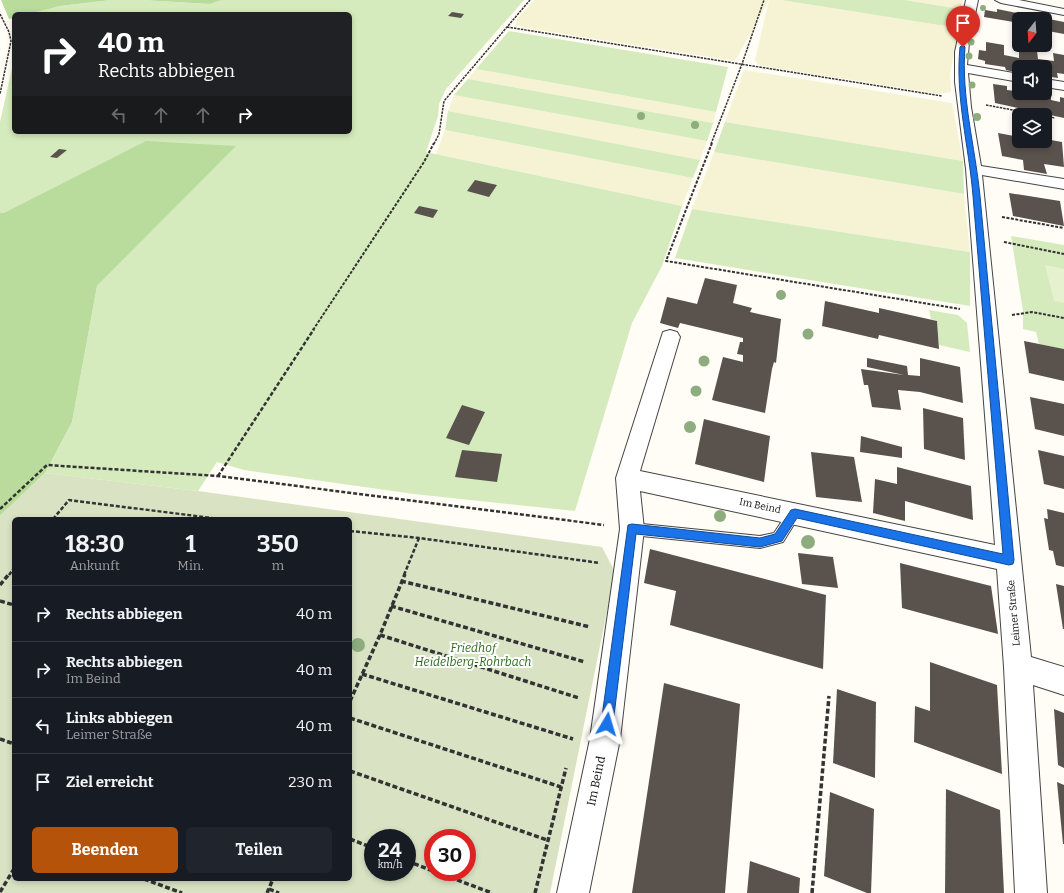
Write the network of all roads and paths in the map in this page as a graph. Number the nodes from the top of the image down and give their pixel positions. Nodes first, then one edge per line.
1 (530, 0) edge
2 (764, 0) edge
3 (972, 0) edge
4 (1001, 0) edge
5 (1064, 12) edge
6 (0, 14) edge
7 (506, 27) junction
8 (742, 64) junction
9 (961, 68) junction
10 (1012, 77) edge
11 (1052, 84) edge
12 (1064, 86) edge
13 (0, 94) edge
14 (963, 100) junction
15 (1012, 110) edge
16 (1052, 117) edge
17 (1055, 118) dead end
18 (974, 169) junction
19 (1064, 184) edge
20 (978, 212) junction
21 (1064, 228) edge
22 (980, 238) junction
23 (1064, 254) edge
24 (987, 313) junction
25 (1064, 318) edge
26 (670, 337) dead end
27 (218, 476) junction
28 (627, 478) junction
29 (0, 510) edge
30 (795, 514) junction
31 (55, 517) edge
32 (204, 517) edge
33 (632, 528) junction
34 (352, 531) edge
35 (419, 538) junction
36 (1009, 560) junction
37 (12, 570) edge
38 (602, 570) dead end
39 (401, 581) junction
40 (0, 585) edge
41 (0, 601) edge
42 (12, 604) edge
43 (391, 606) junction
44 (594, 621) dead end
45 (380, 635) junction
46 (589, 663) dead end
47 (1018, 667) junction
48 (362, 674) junction
49 (1064, 681) edge
50 (583, 691) dead end
51 (352, 696) edge
52 (829, 696) dead end
53 (581, 698) junction
54 (580, 705) dead end
55 (352, 719) edge
56 (574, 732) dead end
57 (0, 739) edge
58 (573, 739) junction
59 (12, 743) edge
60 (571, 746) dead end
61 (566, 766) dead end
62 (352, 772) edge
63 (561, 787) junction
64 (547, 840) junction
65 (352, 841) edge
66 (364, 845) edge
67 (12, 872) edge
68 (149, 881) edge
69 (272, 881) edge
70 (460, 881) edge
71 (268, 891) edge
72 (0, 892) edge
73 (182, 893) edge
74 (279, 893) edge
75 (492, 893) edge
76 (535, 893) edge
77 (573, 893) edge
78 (812, 893) edge
79 (1031, 893) edge

1 - 7 path
2 - 8 path
3 - 9 street, Leimer Straße
4 - 5 street
6 - 13 path
7 - 8 path
7 - 27 path
8 - 14 path
8 - 24 path
9 - 10 street
9 - 14 street, Leimer Straße
11 - 12 street
14 - 15 path
14 - 18 street, Leimer Straße
16 - 17 path
18 - 19 street
18 - 20 street, Leimer Straße
20 - 21 path
20 - 22 street, Leimer Straße
22 - 23 path
22 - 24 street, Leimer Straße
24 - 25 path
24 - 36 street, Leimer Straße
26 - 28 street, Im Beind
27 - 29 path
27 - 33 path
28 - 30 street, Im Beind
28 - 33 street, Im Beind
30 - 33 lane
30 - 36 street, Im Beind
31 - 32 path
33 - 77 street, Im Beind
34 - 35 path
35 - 38 path
35 - 39 path
36 - 47 street, Leimer Straße
37 - 40 path
39 - 43 path
39 - 44 path
41 - 42 path
43 - 45 path
43 - 46 path
45 - 48 path
45 - 53 path
47 - 49 street
47 - 79 street, Leimer Straße
48 - 51 path
48 - 58 path
50 - 53 path
52 - 78 path
53 - 54 path
55 - 63 path
56 - 58 path
57 - 59 path
58 - 60 path
61 - 63 path
62 - 64 path
63 - 64 path
64 - 76 path
65 - 66 path
67 - 72 path
68 - 73 path
69 - 71 path
70 - 75 path
71 - 74 path

